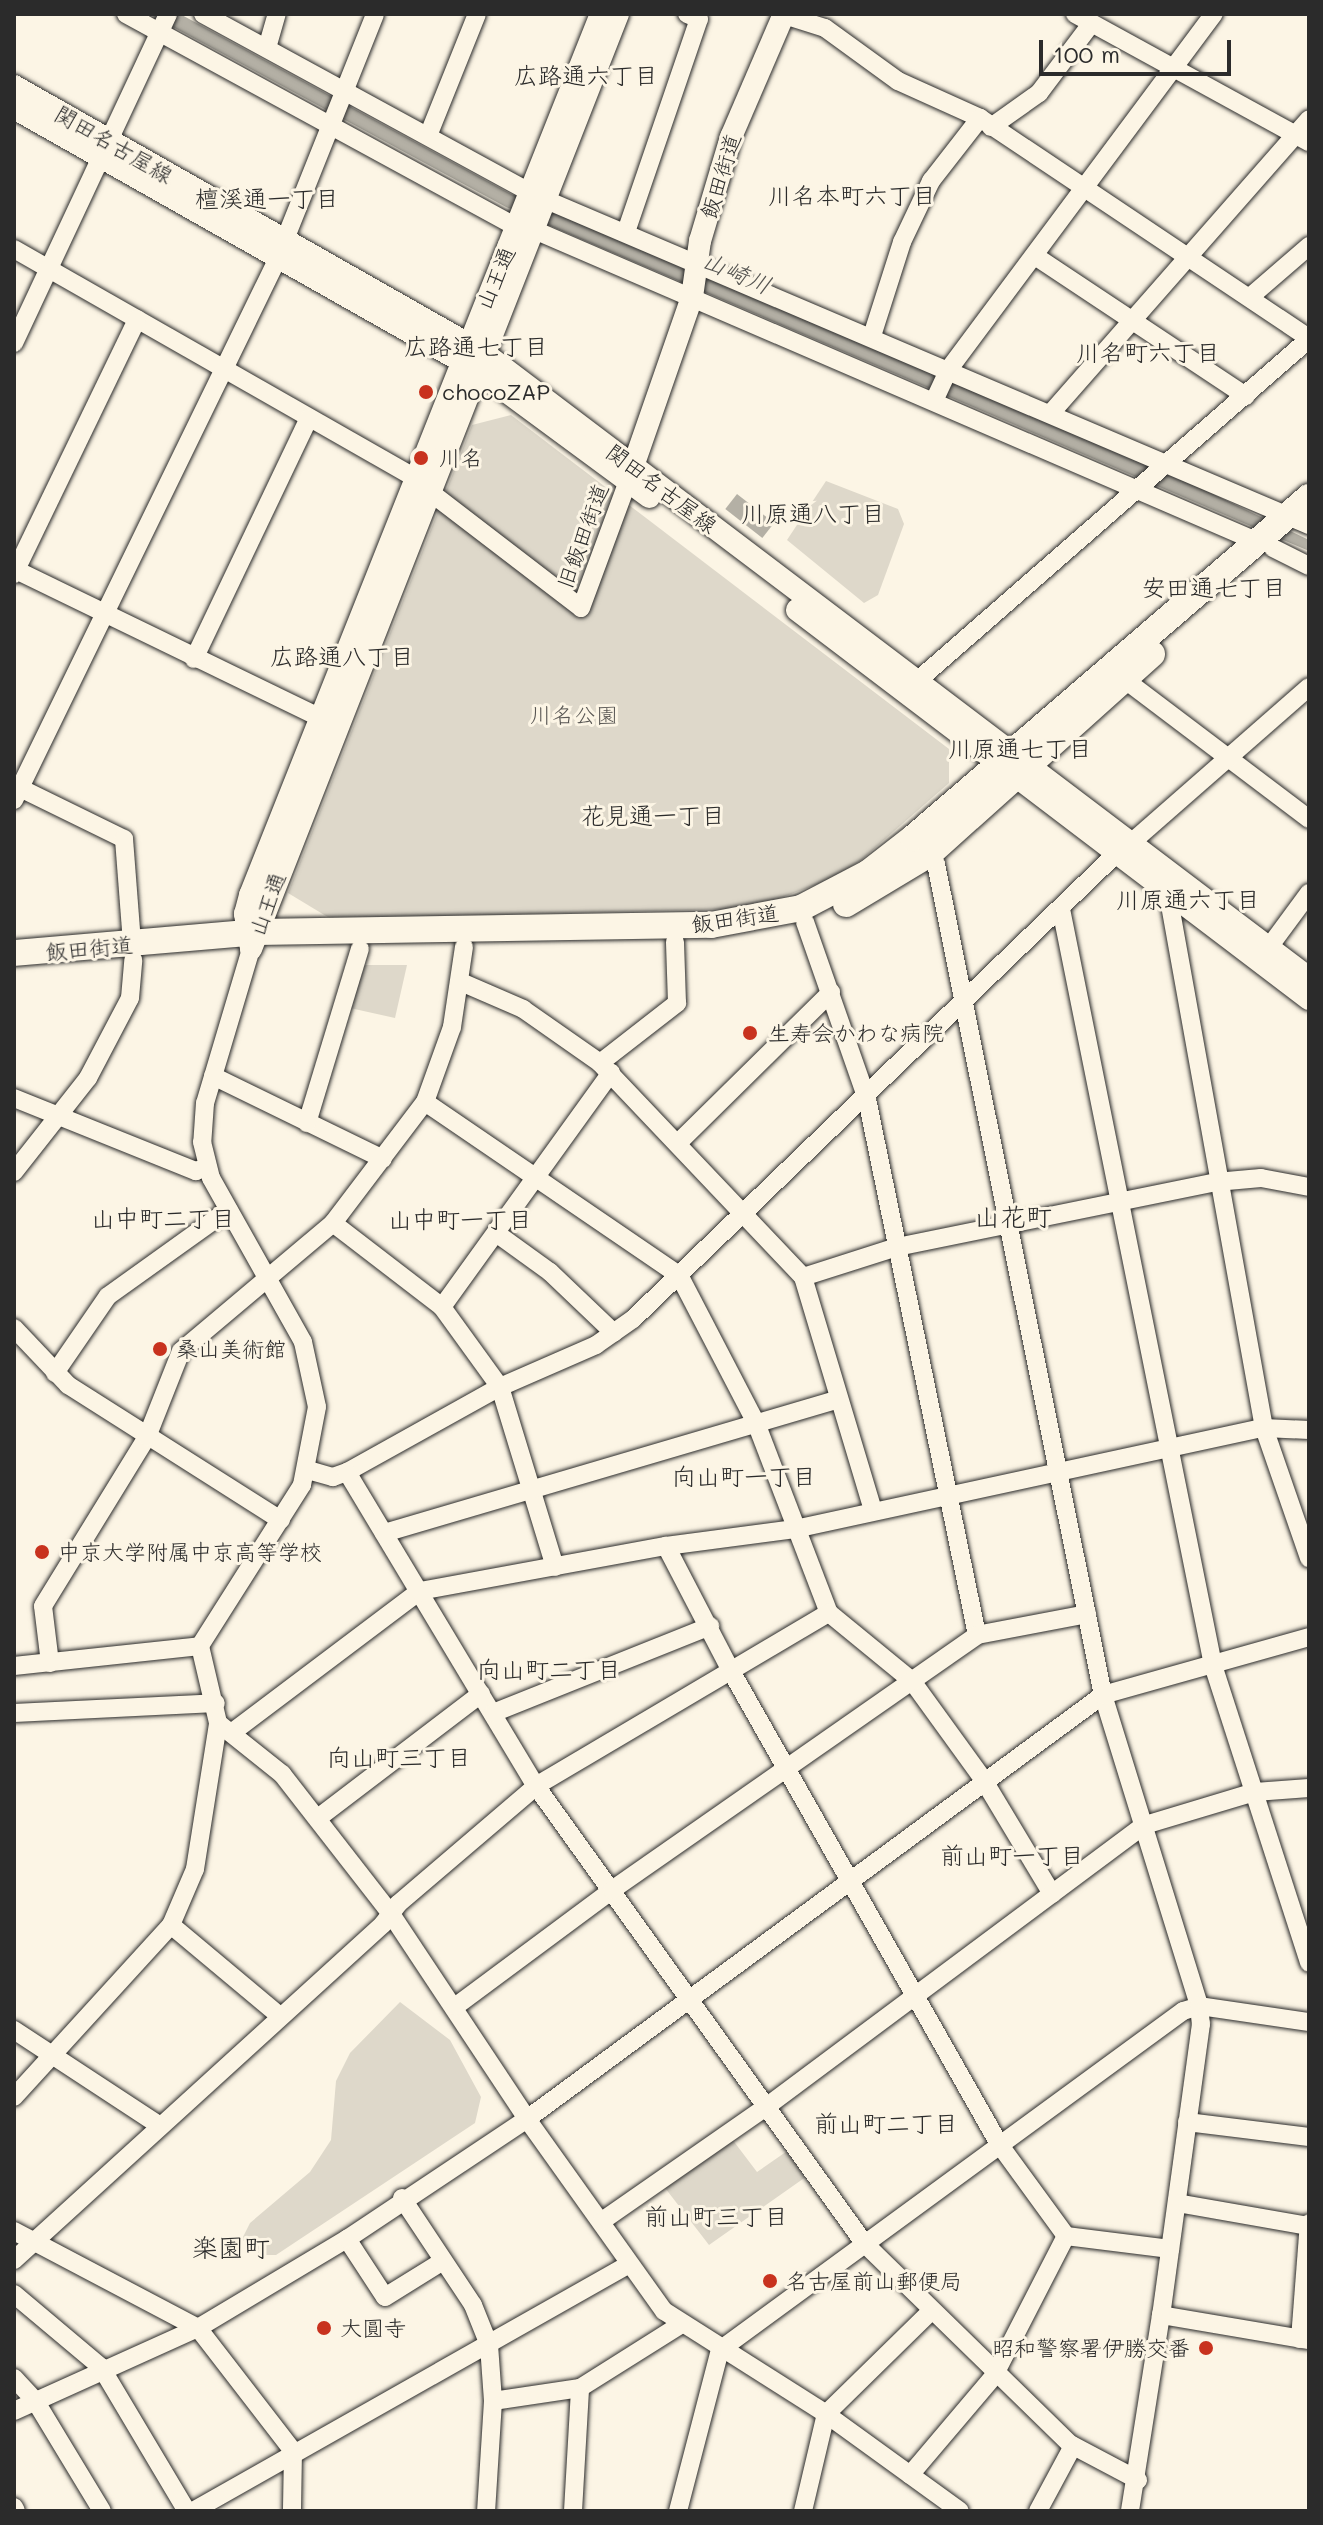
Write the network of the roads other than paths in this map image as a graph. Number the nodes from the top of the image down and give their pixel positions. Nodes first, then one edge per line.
1 (126, 14) edge
2 (203, 14) edge
3 (277, 14) edge
4 (375, 14) edge
5 (477, 14) edge
6 (601, 14) edge
7 (618, 14) edge
8 (687, 14) edge
9 (784, 14) edge
10 (1214, 14) edge
11 (1083, 19) edge
12 (164, 25) edge
13 (267, 48) junction
14 (1179, 67) junction
15 (14, 86) edge
16 (347, 92) junction
17 (14, 108) edge
18 (1309, 119) edge
19 (986, 123) junction
20 (335, 125) junction
21 (428, 136) junction
22 (1302, 139) edge
23 (105, 149) junction
24 (1085, 192) junction
25 (537, 197) junction
26 (525, 226) junction
27 (626, 232) junction
28 (1309, 246) edge
29 (14, 249) edge
30 (281, 250) junction
31 (1035, 256) junction
32 (1187, 258) junction
33 (698, 265) junction
34 (49, 269) junction
35 (692, 295) junction
36 (1250, 297) junction
37 (137, 319) junction
38 (1132, 319) junction
39 (872, 336) junction
40 (1309, 338) edge
41 (14, 343) edge
42 (473, 357) junction
43 (224, 368) junction
44 (949, 369) junction
45 (1246, 396) junction
46 (934, 401) junction
47 (1051, 413) junction
48 (309, 418) junction
49 (1169, 464) junction
50 (631, 473) junction
51 (424, 486) junction
52 (1140, 489) junction
53 (1301, 517) edge
54 (1268, 543) junction
55 (1309, 566) edge
56 (15, 571) edge
57 (103, 613) junction
58 (194, 659) junction
59 (1124, 679) junction
60 (916, 682) junction
61 (1309, 687) edge
62 (321, 718) junction
63 (1227, 759) junction
64 (1013, 764) junction
65 (17, 794) edge
66 (1309, 819) edge
67 (921, 846) junction
68 (1125, 847) junction
69 (1309, 893) edge
70 (1168, 894) junction
71 (1061, 909) junction
72 (805, 922) junction
73 (251, 938) junction
74 (675, 942) junction
75 (464, 947) junction
76 (360, 949) junction
77 (133, 952) junction
78 (14, 953) edge
79 (1264, 954) junction
80 (14, 969) edge
81 (1309, 978) edge
82 (461, 982) junction
83 (831, 992) junction
84 (1309, 999) edge
85 (964, 1003) junction
86 (606, 1068) junction
87 (213, 1076) junction
88 (14, 1098) edge
89 (867, 1099) junction
90 (425, 1102) junction
91 (59, 1119) junction
92 (307, 1123) junction
93 (678, 1143) junction
94 (383, 1159) junction
95 (207, 1167) junction
96 (14, 1172) edge
97 (538, 1175) junction
98 (1216, 1182) junction
99 (1309, 1187) edge
100 (1121, 1202) junction
101 (228, 1210) junction
102 (745, 1216) junction
103 (333, 1223) junction
104 (1009, 1226) junction
105 (496, 1233) junction
106 (897, 1247) junction
107 (679, 1275) junction
108 (803, 1277) junction
109 (268, 1278) junction
110 (442, 1307) junction
111 (14, 1328) edge
112 (614, 1333) junction
113 (55, 1373) junction
114 (500, 1387) junction
115 (839, 1399) junction
116 (756, 1423) junction
117 (1264, 1428) junction
118 (1309, 1430) edge
119 (147, 1437) junction
120 (1171, 1447) junction
121 (308, 1470) junction
122 (1058, 1471) junction
123 (347, 1472) junction
124 (531, 1489) junction
125 (947, 1492) junction
126 (873, 1510) junction
127 (281, 1520) junction
128 (795, 1529) junction
129 (384, 1533) junction
130 (666, 1546) junction
131 (1309, 1558) edge
132 (555, 1567) junction
133 (420, 1591) junction
134 (829, 1613) junction
135 (1087, 1614) junction
136 (710, 1626) junction
137 (977, 1635) junction
138 (1309, 1637) edge
139 (200, 1646) junction
140 (50, 1663) junction
141 (1213, 1665) junction
142 (14, 1666) edge
143 (731, 1671) junction
144 (912, 1681) junction
145 (481, 1694) junction
146 (1103, 1695) junction
147 (216, 1703) junction
148 (14, 1713) edge
149 (493, 1713) junction
150 (226, 1727) junction
151 (787, 1766) junction
152 (983, 1779) junction
153 (536, 1786) junction
154 (1309, 1788) edge
155 (1255, 1792) junction
156 (318, 1818) junction
157 (1145, 1825) junction
158 (851, 1881) junction
159 (612, 1890) junction
160 (1052, 1894) junction
161 (1301, 1910) edge
162 (391, 1914) junction
163 (171, 1925) junction
164 (1309, 1963) edge
165 (914, 1995) junction
166 (688, 1996) junction
167 (456, 2006) junction
168 (1199, 2006) junction
169 (280, 2016) junction
170 (1309, 2022) edge
171 (14, 2030) edge
172 (53, 2054) junction
173 (14, 2097) edge
174 (766, 2107) junction
175 (527, 2119) junction
176 (1187, 2122) junction
177 (160, 2126) junction
178 (1309, 2137) edge
179 (999, 2144) junction
180 (402, 2198) junction
181 (1177, 2203) junction
182 (602, 2221) junction
183 (1309, 2225) edge
184 (14, 2231) edge
185 (1066, 2236) junction
186 (347, 2239) junction
187 (34, 2241) junction
188 (864, 2243) junction
189 (1170, 2249) junction
190 (14, 2260) edge
191 (443, 2261) junction
192 (628, 2265) junction
193 (14, 2294) edge
194 (931, 2311) junction
195 (1161, 2315) junction
196 (680, 2325) junction
197 (198, 2328) junction
198 (1305, 2340) edge
199 (489, 2345) junction
200 (720, 2350) junction
201 (101, 2367) junction
202 (994, 2376) junction
203 (14, 2378) edge
204 (580, 2388) junction
205 (493, 2401) junction
206 (36, 2402) junction
207 (14, 2411) edge
208 (826, 2414) junction
209 (1073, 2446) junction
210 (293, 2451) junction
211 (910, 2475) junction
212 (1138, 2480) junction
213 (102, 2511) edge
214 (190, 2511) edge
215 (292, 2511) edge
216 (486, 2511) edge
217 (573, 2511) edge
218 (678, 2511) edge
219 (803, 2511) edge
220 (960, 2511) edge
221 (1038, 2511) edge
222 (1130, 2511) edge

1 - 12 street
2 - 13 street
3 - 13 street
4 - 16 street
5 - 21 street
6 - 25 main road, 山王通
7 - 25 main road, 山王通
8 - 27 street
9 - 19 street
9 - 33 main road, 飯田街道
10 - 14 street
11 - 14 street
11 - 19 street
12 - 20 street
12 - 23 street
13 - 16 street
14 - 22 street
14 - 24 street
15 - 23 main road, 関田名古屋線
16 - 20 street
16 - 21 street
17 - 23 main road, 関田名古屋線
18 - 22 street
19 - 24 street
19 - 39 street
20 - 26 street
20 - 30 street
21 - 25 street
22 - 32 street
23 - 30 main road, 関田名古屋線
23 - 34 street
24 - 31 street
24 - 32 street
25 - 26 main road, 山王通
25 - 27 street
26 - 35 street
26 - 42 main road, 山王通
27 - 33 street
28 - 36 street
29 - 34 street
30 - 42 main road, 関田名古屋線
30 - 43 street
31 - 38 street
31 - 44 street
32 - 36 street
32 - 38 street
33 - 35 main road, 飯田街道
33 - 39 street
34 - 37 street
34 - 41 street
35 - 46 street
35 - 50 main road, 飯田街道
36 - 40 street
37 - 43 street
37 - 56 street
38 - 45 street
38 - 47 street
39 - 44 street
40 - 45 street
42 - 50 main road, 関田名古屋線
42 - 51 main road, 山王通
43 - 48 street
43 - 57 street
44 - 46 street
44 - 47 street
45 - 49 street
46 - 52 street
47 - 49 street
48 - 51 street
48 - 58 street
49 - 52 street
49 - 53 street
50 - 51 street, 旧飯田街道
50 - 60 main road, 関田名古屋線
50 - 64 main road, 関田名古屋線
51 - 62 main road, 山王通
51 - 73 main road, 山王通
52 - 54 street
52 - 60 street
53 - 54 highway, 飯田街道
54 - 55 street
54 - 59 highway, 飯田街道
54 - 64 highway, 飯田街道
56 - 57 street
57 - 58 street
57 - 65 street
58 - 62 street
59 - 63 street
59 - 64 highway, 飯田街道
60 - 64 main road, 関田名古屋線
61 - 63 street
62 - 73 main road, 山王通
63 - 66 street
63 - 68 street
64 - 67 highway, 飯田街道
64 - 68 main road, 関田名古屋線
65 - 77 street
67 - 72 highway, 飯田街道
67 - 73 highway, 飯田街道
67 - 85 street
68 - 70 main road, 関田名古屋線
68 - 71 street
68 - 79 main road, 関田名古屋線
69 - 79 street
70 - 79 main road, 関田名古屋線
70 - 98 street
71 - 85 street
71 - 100 street
72 - 74 highway, 飯田街道
72 - 83 street
73 - 76 highway, 飯田街道
73 - 77 highway, 飯田街道
73 - 87 street
74 - 75 highway, 飯田街道
74 - 86 street
75 - 76 highway, 飯田街道
75 - 82 street
76 - 92 street
77 - 78 highway, 飯田街道
77 - 80 highway, 飯田街道
77 - 91 street
79 - 81 main road, 関田名古屋線
79 - 84 main road, 関田名古屋線
82 - 86 street
82 - 90 street
83 - 89 street
83 - 93 street
85 - 89 street
85 - 104 street
86 - 93 street
86 - 97 street
87 - 92 street
87 - 95 street
88 - 91 street
89 - 102 street
89 - 106 street
90 - 94 street
90 - 97 street
91 - 95 street
91 - 96 street
92 - 94 street
93 - 102 street
94 - 103 street
95 - 101 street
97 - 105 street
97 - 107 street
98 - 99 street
98 - 100 street
98 - 117 street
100 - 104 street
100 - 120 street
101 - 109 street
101 - 113 street
102 - 107 street
102 - 108 street
103 - 109 street
103 - 110 street
104 - 106 street
104 - 122 street
105 - 110 street
105 - 112 street
106 - 108 street
106 - 125 street
107 - 112 street
107 - 116 street
108 - 115 street
109 - 119 street
109 - 121 street
110 - 114 street
111 - 113 street
112 - 114 street
113 - 119 street
114 - 123 street
114 - 124 street
115 - 116 street
115 - 126 street
116 - 124 street
116 - 128 street
117 - 118 street
117 - 120 street
117 - 131 street
119 - 127 street
119 - 140 street
120 - 122 street
120 - 141 street
121 - 123 street
121 - 127 street
122 - 125 street
122 - 135 street
123 - 129 street
124 - 129 street
124 - 132 street
125 - 126 street
125 - 137 street
126 - 128 street
127 - 139 street
128 - 130 street
128 - 134 street
129 - 133 street
130 - 132 street
130 - 136 street
132 - 133 street
133 - 145 street
133 - 150 street
134 - 143 street
134 - 144 street
135 - 137 street
135 - 146 street
136 - 143 street
136 - 149 street
137 - 144 street
138 - 141 street
139 - 140 street
139 - 147 street
140 - 142 street
141 - 146 street
141 - 155 street
143 - 151 street
143 - 153 street
144 - 151 street
144 - 152 street
145 - 149 street
145 - 156 street
146 - 152 street
146 - 157 street
147 - 148 street
147 - 150 street
149 - 153 street
150 - 156 street
150 - 163 street
151 - 158 street
151 - 159 street
152 - 158 street
152 - 160 street
153 - 159 street
153 - 162 street
154 - 155 street
155 - 157 street
155 - 161 street
156 - 162 street
157 - 160 street
157 - 168 street
158 - 165 street
158 - 166 street
159 - 166 street
159 - 167 street
160 - 165 street
161 - 164 street
162 - 167 street
162 - 169 street
163 - 169 street
163 - 172 street
165 - 174 street
165 - 179 street
166 - 174 street
166 - 175 street
167 - 175 street
168 - 170 street
168 - 176 street
168 - 179 street
169 - 177 street
171 - 172 street
172 - 173 street
172 - 177 street
174 - 182 street
174 - 188 street
175 - 180 street
175 - 182 street
176 - 178 street
176 - 181 street
177 - 187 street
179 - 185 street
179 - 188 street
180 - 186 street
180 - 191 street
181 - 183 street
181 - 189 street
182 - 192 street
183 - 198 street
184 - 187 street
185 - 189 street
185 - 202 street
186 - 191 street
186 - 197 street
187 - 190 street
187 - 197 street
188 - 194 street
188 - 200 street
189 - 195 street
191 - 199 street
192 - 196 street
192 - 199 street
193 - 201 street
194 - 202 street
194 - 208 street
195 - 198 street
195 - 212 street
196 - 200 street
196 - 204 street
197 - 201 street
197 - 210 street
199 - 205 street
199 - 210 street
200 - 208 street
200 - 218 street
201 - 206 street
201 - 214 street
202 - 209 street
202 - 211 street
203 - 206 street
204 - 205 street
204 - 217 street
205 - 216 street
206 - 207 street
206 - 213 street
208 - 211 street
208 - 219 street
209 - 212 street
209 - 221 street
210 - 214 street
210 - 215 street
211 - 220 street
212 - 222 street

